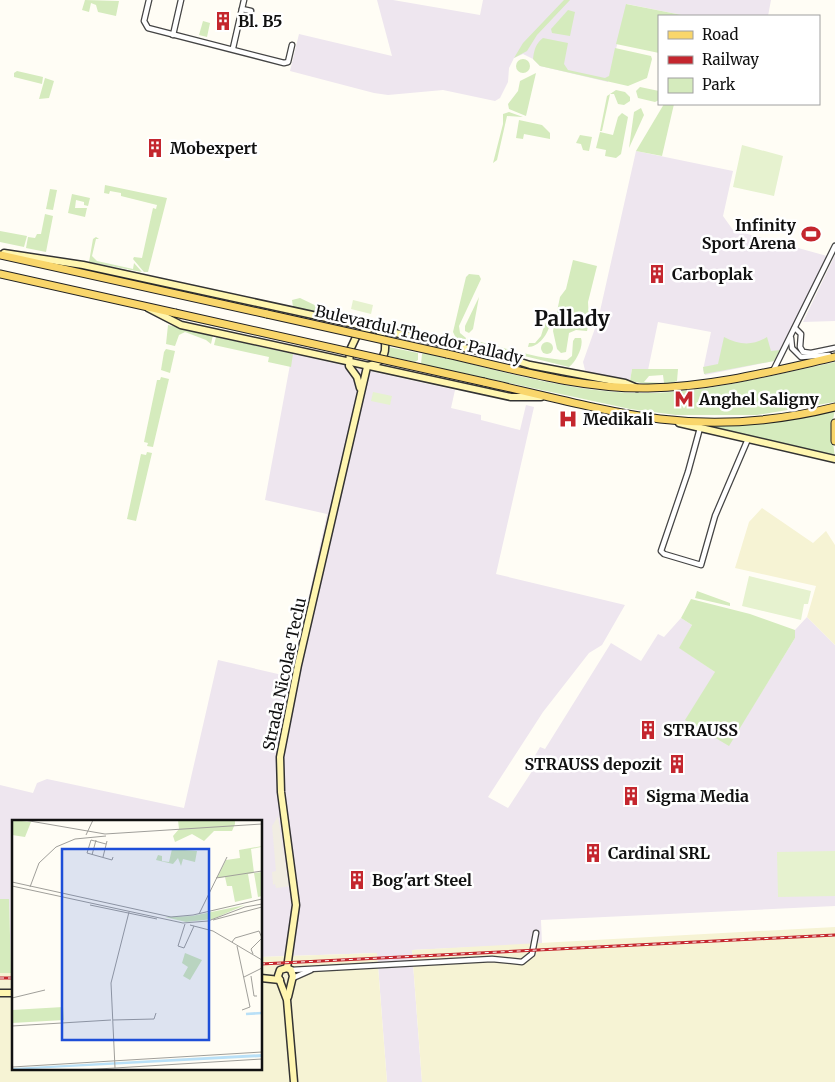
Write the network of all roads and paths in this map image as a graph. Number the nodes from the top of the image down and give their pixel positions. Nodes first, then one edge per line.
1 (149, 0) edge
2 (181, 0) edge
3 (244, 0) edge
4 (242, 9) junction
5 (251, 11) dead end
6 (173, 34) junction
7 (292, 45) dead end
8 (233, 48) junction
9 (835, 246) edge
10 (0, 254) edge
11 (0, 274) edge
12 (147, 307) junction
13 (375, 328) junction
14 (795, 328) junction
15 (791, 336) junction
16 (835, 348) edge
17 (835, 356) edge
18 (348, 362) junction
19 (370, 367) junction
20 (773, 371) junction
21 (638, 388) junction
22 (361, 391) junction
23 (551, 396) junction
24 (835, 407) edge
25 (660, 418) junction
26 (835, 423) edge
27 (700, 428) junction
28 (748, 439) junction
29 (835, 441) edge
30 (835, 459) edge
31 (536, 933) dead end
32 (315, 968) junction
33 (289, 969) junction
34 (279, 972) junction
35 (262, 977) edge
36 (262, 977) edge
37 (291, 980) junction
38 (281, 981) junction
39 (288, 1000) junction
40 (294, 1082) edge

1 - 6 street
2 - 6 street
3 - 4 street
4 - 5 street
4 - 8 street
6 - 8 street
7 - 8 street
9 - 14 street
10 - 13 street
10 - 21 main road, Bulevardul Theodor Pallady, bridge
11 - 12 main road, Bulevardul Theodor Pallady
12 - 18 street, Bulevardul Theodor Pallady
12 - 23 main road, Bulevardul Theodor Pallady, bridge
13 - 18 street
13 - 19 street
13 - 21 street
14 - 15 street
14 - 16 street
15 - 17 street
15 - 20 street
17 - 20 main road, Bulevardul Theodor Pallady
18 - 19 street, Bulevardul Theodor Pallady
18 - 22 street
19 - 22 street, Strada Nicolae Teclu
19 - 23 street, Bulevardul Theodor Pallady
20 - 21 main road, Bulevardul Theodor Pallady
22 - 33 street, Strada Nicolae Teclu
23 - 25 main road, Bulevardul Theodor Pallady
24 - 25 main road, Bulevardul Theodor Pallady
25 - 27 street
26 - 29 main road
27 - 28 street
27 - 28 street
28 - 30 street
31 - 32 street
32 - 33 street
32 - 37 street
33 - 34 street
33 - 37 street, Strada Nicolae Teclu
34 - 35 street
34 - 38 street, Strada Nicolae Teclu
36 - 38 street
37 - 38 street
37 - 39 street, Strada Nicolae Teclu
38 - 39 street, Strada Nicolae Teclu
39 - 40 street, Strada Nicolae Teclu

